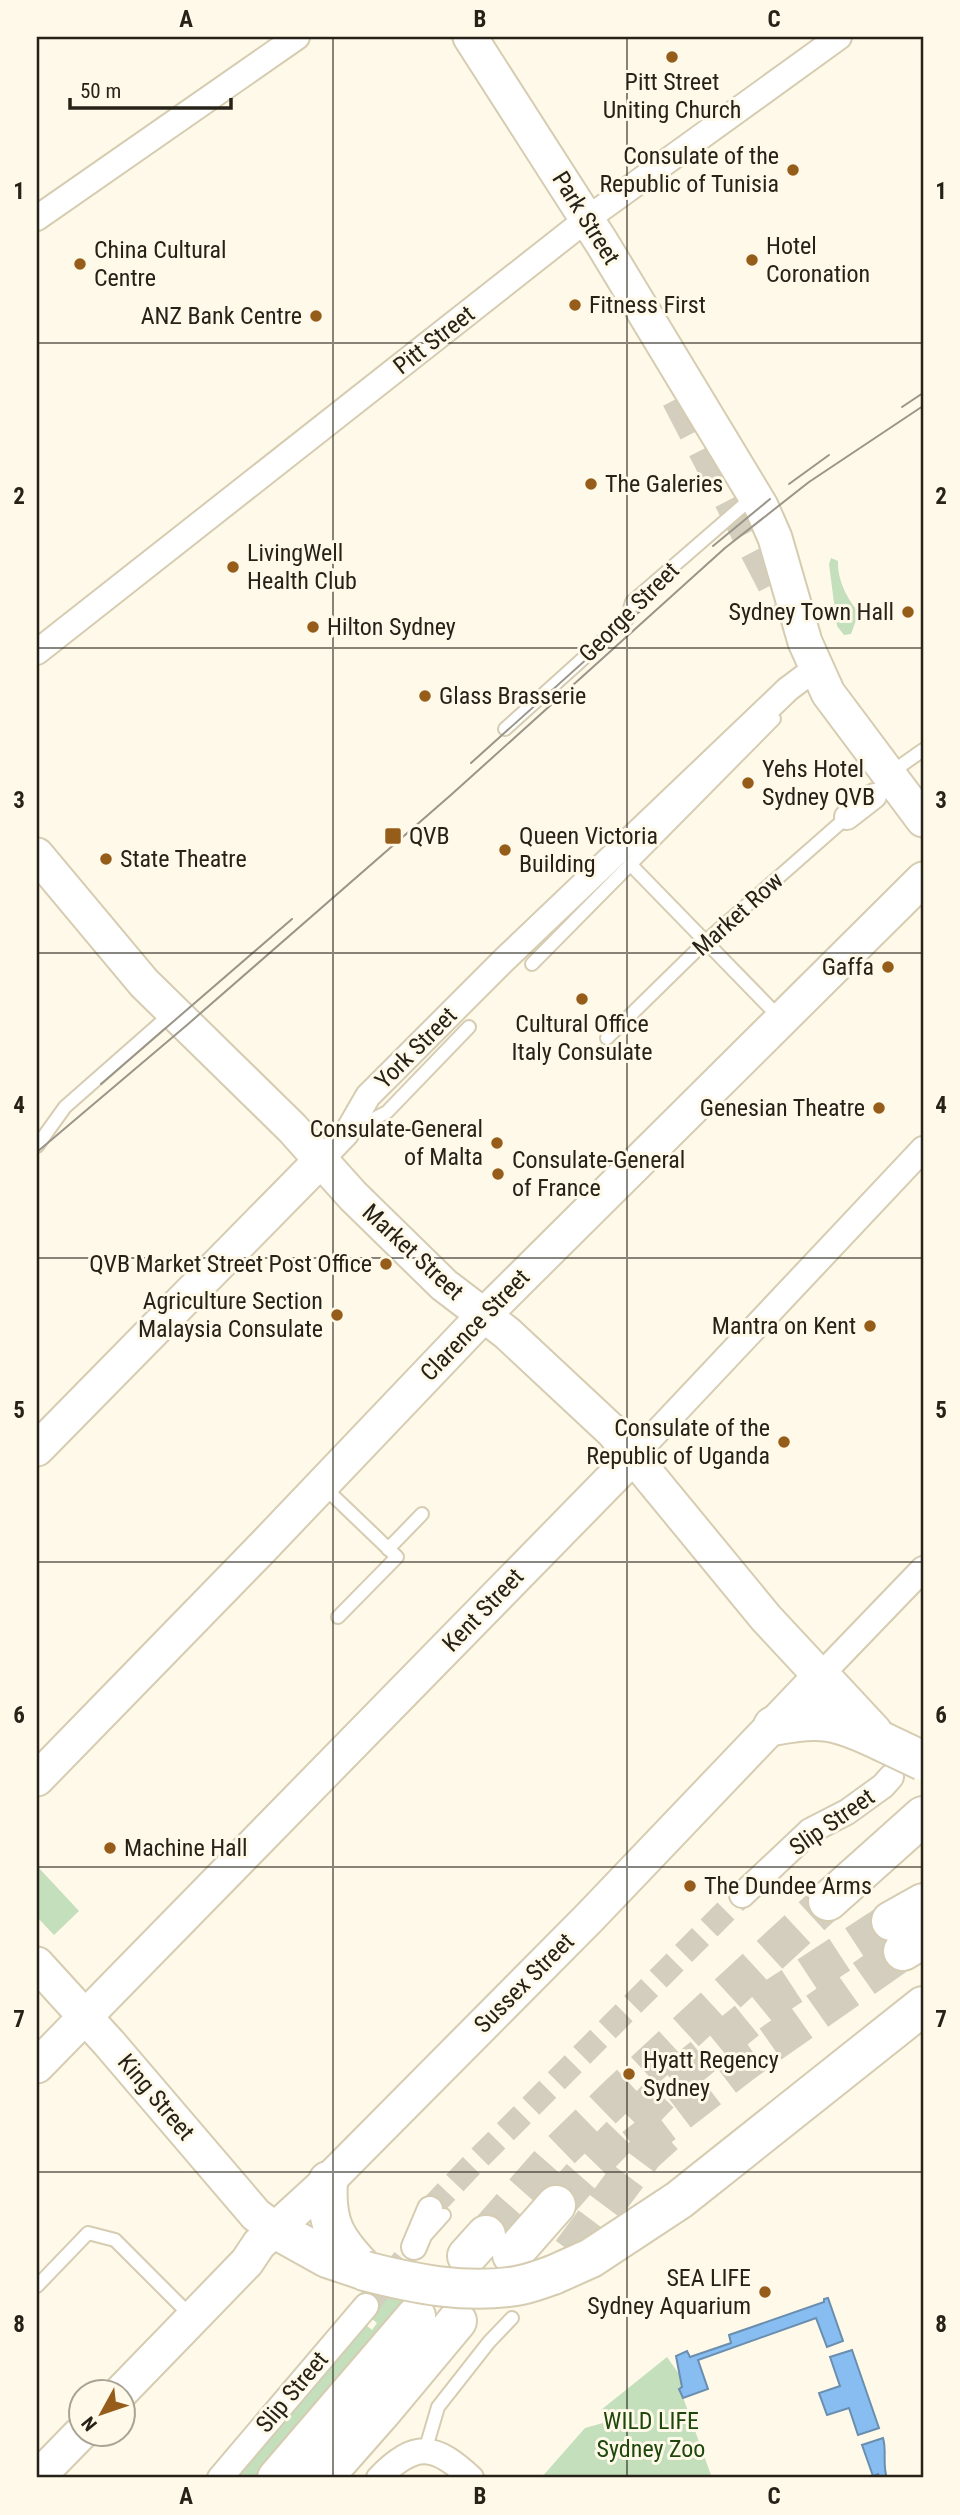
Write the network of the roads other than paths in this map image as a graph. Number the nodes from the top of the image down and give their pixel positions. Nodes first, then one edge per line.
1 (297, 37) edge
2 (470, 37) edge
3 (839, 37) edge
4 (37, 218) edge
5 (587, 219) junction
6 (759, 503) junction
7 (37, 652) edge
8 (816, 668) junction
9 (505, 729) dead end
10 (923, 750) edge
11 (881, 786) junction
12 (847, 817) joint
13 (923, 820) edge
14 (37, 855) edge
15 (630, 863) junction
16 (923, 879) edge
17 (706, 942) junction
18 (533, 964) dead end
19 (174, 1012) junction
20 (782, 1019) junction
21 (469, 1027) dead end
22 (607, 1038) dead end
23 (346, 1134) junction
24 (37, 1146) edge
25 (923, 1149) edge
26 (321, 1160) junction
27 (484, 1315) junction
28 (37, 1450) edge
29 (634, 1456) junction
30 (321, 1484) junction
31 (422, 1514) dead end
32 (388, 1549) junction
33 (923, 1569) edge
34 (338, 1617) dead end
35 (766, 1618) junction
36 (820, 1676) junction
37 (774, 1726) junction
38 (881, 1741) junction
39 (907, 1769) edge
40 (37, 1779) edge
41 (923, 1816) edge
42 (923, 1853) edge
43 (742, 1895) tunnel mouth
44 (37, 1964) edge
45 (923, 2006) edge
46 (86, 2017) junction
47 (37, 2066) edge
48 (328, 2181) junction
49 (556, 2205) tunnel mouth
50 (437, 2212) tunnel mouth
51 (275, 2228) junction
52 (414, 2247) tunnel mouth
53 (489, 2249) dead end
54 (37, 2286) edge
55 (366, 2288) junction
56 (416, 2316) dead end
57 (193, 2318) junction
58 (512, 2318) dead end
59 (457, 2321) dead end
60 (135, 2378) edge
61 (69, 2448) edge
62 (425, 2451) junction
63 (49, 2474) edge
64 (220, 2478) edge
65 (277, 2478) edge
66 (323, 2478) edge
67 (379, 2478) edge
68 (471, 2478) edge

1 - 4 street
2 - 5 street, Park Street
3 - 5 street, Pitt Street
5 - 6 street, Park Street
5 - 7 street, Pitt Street
6 - 8 street, Park Street
6 - 9 lane, George Street
8 - 11 street, Park Street
8 - 15 lane
8 - 23 street, York Street
10 - 11 lane
11 - 12 street, Market Row
11 - 13 street, Park Street
12 - 17 lane, Market Row
14 - 19 street, Market Street
15 - 17 lane
15 - 18 lane
16 - 20 street, Clarence Street
17 - 20 lane
17 - 22 lane, Market Row
19 - 24 lane
19 - 26 street, Market Street
20 - 27 street, Clarence Street
21 - 23 lane
23 - 26 street, York Street
25 - 29 street, Kent Street
26 - 27 street, Market Street
26 - 28 street, York Street
27 - 29 street, Market Street
27 - 30 street, Clarence Street
29 - 35 street, Market Street
29 - 46 street, Kent Street
30 - 32 lane
30 - 40 street, Clarence Street
31 - 32 lane
32 - 34 lane
33 - 36 street, Sussex Street
35 - 36 street, Market Street
35 - 37 street
36 - 37 street, Sussex Street
36 - 38 highway
37 - 38 highway
37 - 48 street, Sussex Street
38 - 39 highway, bridge
39 - 43 street, Slip Street
41 - 42 highway
44 - 46 street, King Street
45 - 55 highway, bridge
46 - 47 street, Kent Street
46 - 51 street, King Street
48 - 51 street, Sussex Street
48 - 55 highway
49 - 53 highway
50 - 52 street
51 - 55 highway
51 - 57 street, Sussex Street
54 - 57 lane
55 - 64 street, Slip Street
56 - 65 highway
57 - 60 street, Sussex Street
58 - 62 lane
59 - 66 highway
61 - 63 street
62 - 67 street
62 - 68 street

